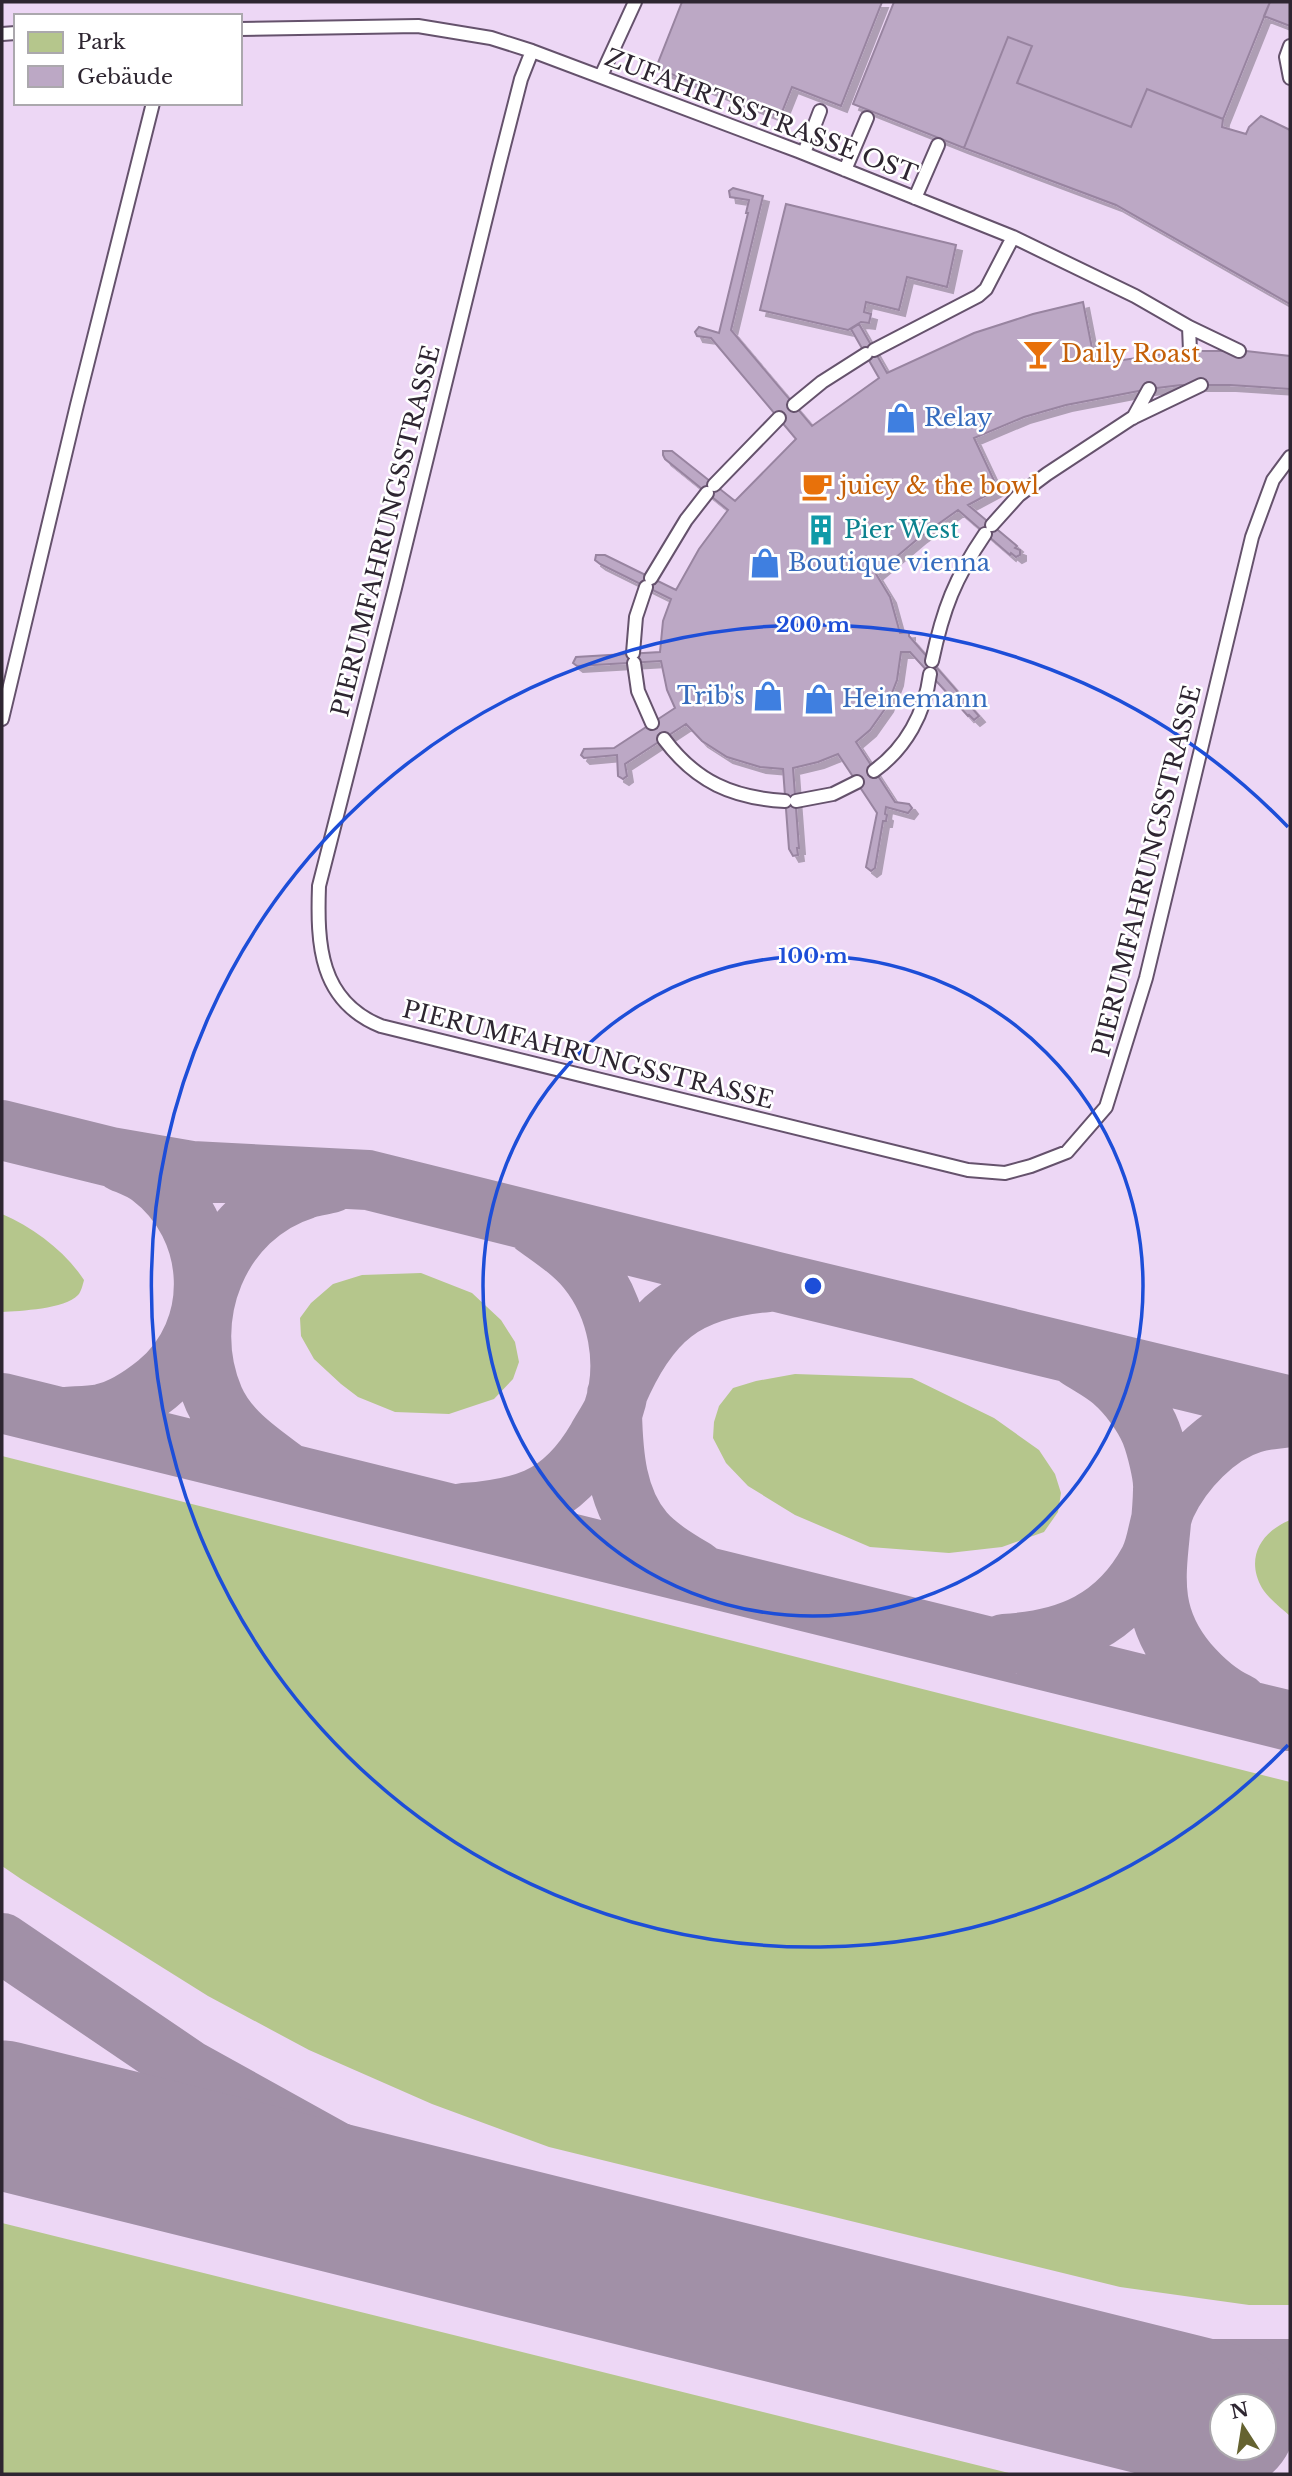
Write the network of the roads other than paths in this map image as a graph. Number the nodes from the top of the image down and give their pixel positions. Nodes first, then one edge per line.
1 (635, 2) edge
2 (242, 29) edge
3 (1290, 46) edge
4 (532, 51) junction
5 (601, 76) junction
6 (1290, 78) edge
7 (152, 105) edge
8 (820, 111) dead end
9 (867, 118) dead end
10 (938, 145) dead end
11 (804, 153) junction
12 (845, 170) junction
13 (915, 198) junction
14 (1013, 237) junction
15 (1189, 327) junction
16 (1190, 351) dead end
17 (1239, 351) dead end
18 (1201, 385) dead end
19 (1149, 388) dead end
20 (794, 405) dead end
21 (779, 418) dead end
22 (1132, 418) junction
23 (1290, 457) edge
24 (2, 719) edge
25 (652, 723) dead end
26 (664, 739) dead end
27 (874, 771) dead end
28 (857, 782) dead end

1 - 5 lane
2 - 4 lane, ZUFAHRTSSTRASSE OST
3 - 6 lane
4 - 5 lane, ZUFAHRTSSTRASSE OST
4 - 23 lane, PIERUMFAHRUNGSSTRASSE
5 - 11 lane, ZUFAHRTSSTRASSE OST
7 - 24 lane
8 - 11 lane
9 - 12 lane
10 - 13 lane
11 - 12 lane, ZUFAHRTSSTRASSE OST
12 - 13 lane, ZUFAHRTSSTRASSE OST
13 - 14 lane, ZUFAHRTSSTRASSE OST
14 - 15 lane, ZUFAHRTSSTRASSE OST
14 - 20 lane
15 - 16 lane
15 - 17 lane, ZUFAHRTSSTRASSE OST
18 - 22 lane
19 - 22 lane
21 - 25 lane
22 - 27 lane
26 - 28 lane

